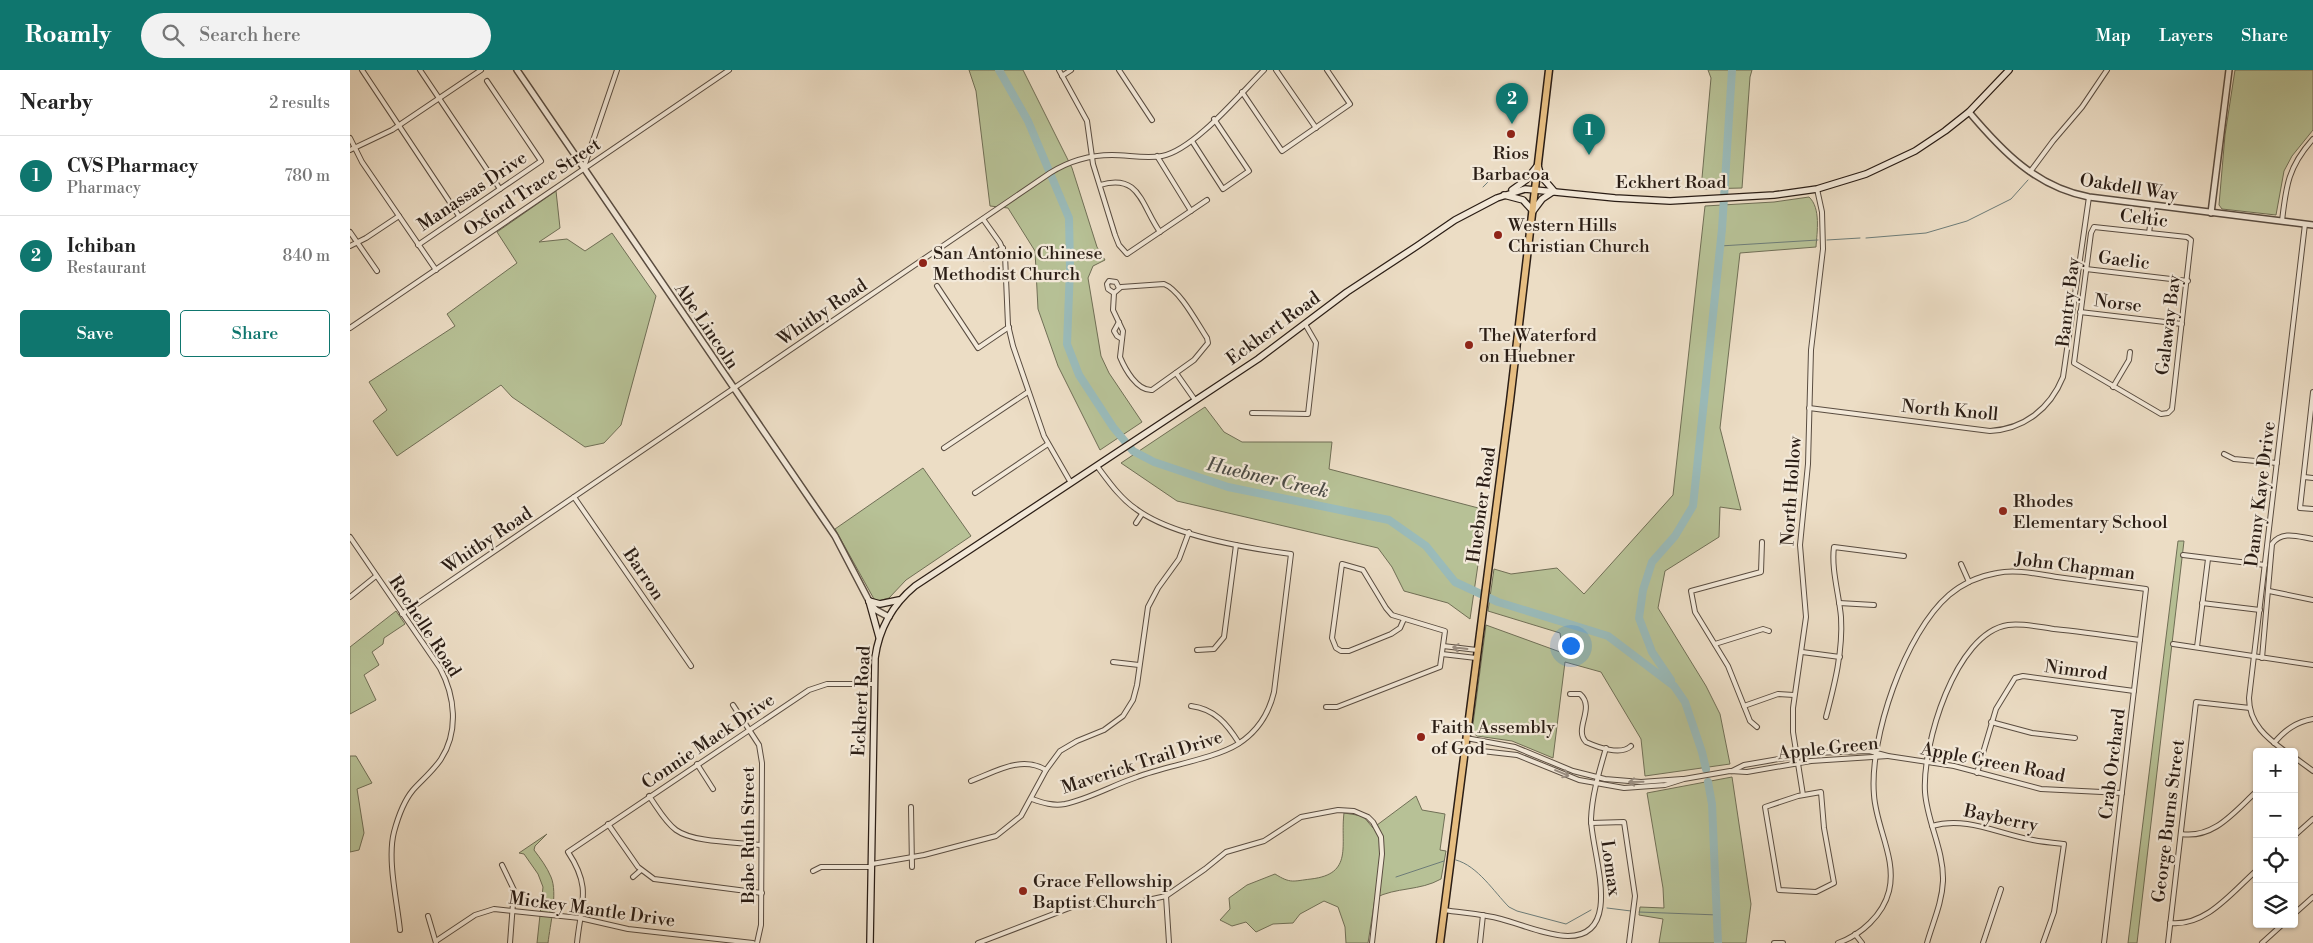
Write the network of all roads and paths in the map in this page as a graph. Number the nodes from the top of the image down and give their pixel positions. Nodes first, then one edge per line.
1 (362, 70) edge
2 (420, 70) edge
3 (480, 70) edge
4 (517, 70) edge
5 (617, 70) edge
6 (729, 70) edge
7 (1059, 70) edge
8 (1071, 70) edge
9 (1119, 70) edge
10 (1264, 70) edge
11 (1276, 70) edge
12 (1327, 70) edge
13 (1549, 70) edge
14 (2009, 70) edge
15 (2107, 70) edge
16 (2228, 70) edge
17 (1062, 76) junction
18 (487, 82) dead end
19 (1242, 92) junction
20 (439, 99) junction
21 (1969, 112) junction
22 (1214, 119) junction
23 (1152, 120) dead end
24 (399, 126) junction
25 (1316, 128) junction
26 (350, 138) edge
27 (2313, 139) edge
28 (1192, 141) junction
29 (355, 148) junction
30 (350, 150) edge
31 (1094, 156) junction
32 (1157, 156) junction
33 (1538, 165) junction
34 (583, 169) junction
35 (2030, 172) junction
36 (1100, 185) junction
37 (1817, 188) junction
38 (500, 189) junction
39 (1536, 189) junction
40 (1554, 191) junction
41 (1504, 195) junction
42 (2089, 197) junction
43 (1207, 200) dead end
44 (2153, 205) junction
45 (1191, 211) junction
46 (1533, 211) junction
47 (2212, 213) junction
48 (399, 216) junction
49 (459, 216) junction
50 (983, 218) junction
51 (2282, 221) junction
52 (2305, 224) junction
53 (2313, 225) edge
54 (2094, 228) joint
55 (350, 232) edge
56 (1160, 232) junction
57 (2149, 233) junction
58 (2190, 239) joint
59 (357, 243) junction
60 (418, 244) junction
61 (350, 246) edge
62 (1003, 248) junction
63 (984, 258) dead end
64 (2086, 269) junction
65 (436, 270) junction
66 (377, 271) dead end
67 (2188, 282) junction
68 (936, 286) dead end
69 (1119, 288) junction
70 (1114, 292) junction
71 (2080, 312) junction
72 (1120, 322) junction
73 (1305, 324) junction
74 (2182, 324) junction
75 (1009, 327) junction
76 (350, 328) edge
77 (1122, 338) junction
78 (2130, 352) dead end
79 (1176, 373) junction
80 (734, 388) junction
81 (2113, 388) junction
82 (1028, 392) junction
83 (2313, 392) edge
84 (1195, 400) junction
85 (1809, 408) junction
86 (1252, 413) dead end
87 (2168, 413) joint
88 (2311, 433) edge
89 (1048, 444) junction
90 (944, 448) dead end
91 (2224, 454) dead end
92 (2277, 463) junction
93 (1097, 466) junction
94 (2304, 477) junction
95 (2313, 478) edge
96 (1072, 483) junction
97 (976, 493) dead end
98 (574, 497) junction
99 (2313, 509) edge
100 (1142, 514) junction
101 (1136, 523) dead end
102 (1188, 532) junction
103 (350, 536) edge
104 (2313, 540) edge
105 (1762, 542) dead end
106 (1236, 545) junction
107 (1904, 556) dead end
108 (2183, 556) dead end
109 (2208, 559) junction
110 (1960, 564) dead end
111 (2265, 565) junction
112 (376, 576) junction
113 (1969, 582) junction
114 (2263, 588) junction
115 (2146, 589) joint
116 (2269, 591) junction
117 (2262, 594) junction
118 (350, 597) edge
119 (869, 600) junction
120 (901, 600) junction
121 (2313, 600) edge
122 (1839, 602) junction
123 (2202, 603) junction
124 (1874, 605) dead end
125 (2260, 610) junction
126 (402, 614) junction
127 (889, 617) junction
128 (1404, 619) junction
129 (1769, 631) dead end
130 (879, 638) junction
131 (2140, 640) junction
132 (1714, 644) junction
133 (2173, 644) dead end
134 (1442, 646) junction
135 (2197, 647) junction
136 (1197, 650) dead end
137 (1477, 650) junction
138 (1802, 652) junction
139 (1442, 654) junction
140 (2254, 656) junction
141 (1840, 657) junction
142 (1476, 658) junction
143 (2262, 658) junction
144 (1113, 662) dead end
145 (1139, 665) junction
146 (2313, 665) edge
147 (690, 666) dead end
148 (873, 684) junction
149 (2134, 691) junction
150 (1570, 694) dead end
151 (1794, 695) junction
152 (733, 705) dead end
153 (1191, 706) dead end
154 (1744, 706) junction
155 (1326, 707) dead end
156 (2250, 708) junction
157 (1826, 717) dead end
158 (2313, 719) edge
159 (1991, 722) junction
160 (1757, 728) dead end
161 (749, 729) junction
162 (1466, 738) junction
163 (2076, 738) dead end
164 (1239, 743) junction
165 (2274, 743) junction
166 (1631, 746) dead end
167 (1464, 748) junction
168 (1606, 748) junction
169 (2281, 748) edge
170 (1876, 752) junction
171 (1797, 756) junction
172 (1888, 756) junction
173 (1875, 758) junction
174 (1927, 761) junction
175 (2298, 761) edge
176 (1798, 763) junction
177 (696, 764) junction
178 (1046, 770) junction
179 (1730, 771) junction
180 (2313, 771) edge
181 (1976, 773) junction
182 (1597, 778) junction
183 (1684, 779) junction
184 (971, 781) dead end
185 (1596, 784) junction
186 (713, 789) dead end
187 (2122, 793) junction
188 (2255, 793) edge
189 (1803, 795) junction
190 (650, 796) junction
191 (1032, 799) junction
192 (911, 807) dead end
193 (2313, 819) edge
194 (1591, 823) junction
195 (608, 824) junction
196 (1932, 826) junction
197 (2298, 832) edge
198 (2180, 834) junction
199 (761, 845) junction
200 (911, 858) junction
201 (502, 865) dead end
202 (872, 865) junction
203 (912, 867) dead end
204 (641, 870) junction
205 (813, 871) dead end
206 (2253, 874) edge
207 (633, 877) dead end
208 (2001, 889) dead end
209 (762, 892) junction
210 (1166, 896) junction
211 (2313, 897) edge
212 (1444, 910) junction
213 (2298, 910) edge
214 (514, 911) junction
215 (428, 916) dead end
216 (1483, 916) junction
217 (580, 918) junction
218 (2170, 922) junction
219 (2279, 928) edge
220 (400, 930) dead end
221 (1855, 934) junction
222 (436, 942) edge
223 (1774, 942) edge
224 (510, 943) edge
225 (577, 943) edge
226 (755, 943) edge
227 (870, 943) edge
228 (978, 943) edge
229 (1168, 943) edge
230 (1372, 943) edge
231 (1440, 943) edge
232 (1480, 943) edge
233 (1629, 943) edge
234 (1783, 943) edge
235 (1838, 943) edge
236 (1862, 943) edge
237 (1927, 943) edge
238 (1983, 943) edge
239 (2043, 943) edge
240 (2104, 943) edge
241 (2168, 943) edge
242 (2262, 943) edge

1 - 24 street
2 - 20 street
3 - 20 street
4 - 34 street, Abe Lincoln
5 - 34 street
6 - 34 street, Oxford Trace Street
7 - 17 street
8 - 17 street
9 - 23 street
10 - 19 street, Whitby Road
11 - 25 street
12 - 25 street
13 - 33 main road, Huebner Road
14 - 21 main road, Eckhert Road
15 - 35 street
16 - 47 street
17 - 31 street
18 - 38 street, Manassas Drive
19 - 22 street, Whitby Road
19 - 25 street
20 - 24 street
20 - 38 street
21 - 35 street, Oakdell Way
21 - 37 main road, Eckhert Road
22 - 28 street, Whitby Road
22 - 28 street
24 - 29 street
24 - 49 street
26 - 29 street
27 - 51 street
28 - 32 street, Whitby Road
29 - 30 street
29 - 48 street
31 - 32 street, Whitby Road
31 - 36 street
31 - 50 street, Whitby Road
32 - 45 street
33 - 39 main road, Huebner Road
33 - 40 main road
33 - 41 main road
34 - 65 street, Oxford Trace Street
34 - 80 street, Abe Lincoln
35 - 42 street, Oakdell Way
36 - 56 street
36 - 56 street
37 - 40 main road, Eckhert Road
37 - 85 street, North Hollow
38 - 49 street, Manassas Drive
39 - 40 main road, Eckhert Road
39 - 41 main road, Eckhert Road
39 - 46 main road, Huebner Road
40 - 46 main road
41 - 46 main road
41 - 73 main road, Eckhert Road
42 - 44 street, Oakdell Way
42 - 85 street, North Knoll
43 - 45 street
44 - 47 street, Oakdell Way
44 - 57 street
45 - 56 street
46 - 137 main road, Huebner Road
47 - 51 street, Oakdell Way
48 - 59 street
48 - 60 street
49 - 60 street, Manassas Drive
50 - 62 street
50 - 80 street, Whitby Road
51 - 52 street, Oakdell Way
52 - 53 street, Oakdell Way
52 - 92 street, Danny Kaye Drive
54 - 57 street, Celtic
54 - 64 street, Bantry Bay
55 - 59 street
57 - 58 street, Celtic
58 - 67 street, Galaway Bay
59 - 61 street
59 - 66 street
60 - 65 street
62 - 63 street
62 - 75 street
64 - 67 street, Gaelic
64 - 71 street, Bantry Bay
65 - 76 street, Oxford Trace Street
67 - 74 street, Galaway Bay
68 - 75 street
69 - 70 street
69 - 70 street
69 - 79 street
70 - 72 street
71 - 74 street, Norse
71 - 81 street, Bantry Bay
72 - 77 street
72 - 77 street
73 - 84 main road, Eckhert Road
73 - 86 street
74 - 87 street, Galaway Bay
75 - 82 street
77 - 79 street
78 - 81 street
79 - 84 street
80 - 98 street, Whitby Road
80 - 119 street, Abe Lincoln
81 - 87 street, Bantry Bay
82 - 89 street
82 - 90 street
83 - 88 street
84 - 93 main road, Eckhert Road
85 - 138 street, North Hollow
88 - 94 street
89 - 96 street
89 - 97 street
91 - 92 street
92 - 111 street, Danny Kaye Drive
93 - 96 main road, Eckhert Road
93 - 100 street
94 - 95 street
94 - 99 street
96 - 120 main road, Eckhert Road
98 - 126 street, Whitby Road
98 - 147 street, Barron
100 - 101 street
100 - 102 street
102 - 106 street
102 - 145 street
103 - 112 street, Rochelle Road
104 - 116 street
105 - 132 street
106 - 136 street
106 - 164 street, Maverick Trail Drive
107 - 122 street
108 - 109 street
109 - 111 street
109 - 123 street
110 - 113 street
111 - 114 street, Danny Kaye Drive
112 - 118 street
112 - 126 street, Rochelle Road
113 - 115 street, John Chapman
113 - 170 street, John Chapman
114 - 116 street
114 - 117 street, Danny Kaye Drive
115 - 131 street, Crab Orchard
116 - 117 street
116 - 121 street
116 - 143 street
117 - 125 street, Danny Kaye Drive
119 - 120 main road
119 - 127 street, Abe Lincoln
119 - 130 main road
120 - 127 main road, Eckhert Road
122 - 124 street
122 - 141 street
123 - 125 street
123 - 135 street
125 - 140 street, Danny Kaye Drive
126 - 220 street, Rochelle Road
127 - 130 main road, Eckhert Road
128 - 128 street
128 - 134 street
129 - 132 street
130 - 148 main road, Eckhert Road
131 - 149 street, Crab Orchard
131 - 174 street
132 - 154 street
133 - 135 street
137 -> 134 street
134 - 139 street
135 - 140 street
137 - 142 main road, Huebner Road
138 - 141 street
138 - 151 street, North Hollow
139 - 142 street
139 - 155 street
140 - 143 street
140 - 156 street, Danny Kaye Drive
141 - 157 street
142 - 162 main road, Huebner Road
143 - 146 street
144 - 145 street
145 - 178 street
148 - 161 street, Connie Mack Drive
148 - 202 main road, Eckhert Road
149 - 159 street, Nimrod
149 - 187 street, Crab Orchard
150 - 168 street
151 - 154 street
151 - 171 street, North Hollow
152 - 161 street, Babe Ruth Street
153 - 164 street
154 - 160 street
156 - 165 street, Danny Kaye Drive
156 - 198 street, George Burns Street
158 - 165 street
159 - 163 street
159 - 181 street
161 - 177 street, Connie Mack Drive
161 - 199 street, Babe Ruth Street
162 - 167 main road, Huebner Road
162 - 182 street, Apple Green
164 - 191 street, Maverick Trail Drive
165 - 169 street, Danny Kaye Drive
166 - 168 street
167 -> 185 street, Apple Green
167 - 212 main road, Huebner Road
168 - 182 street, Lomax
170 - 171 street, Apple Green
170 - 172 street, Apple Green
170 - 173 street, John Chapman
171 - 176 street, North Hollow
171 - 179 street, Apple Green
172 - 173 street, Apple Green
172 - 174 street, Apple Green Road
173 - 176 street, Apple Green
173 - 221 street, John Chapman
174 - 181 street, Apple Green Road
174 - 196 street
175 - 180 street
176 - 179 street, Apple Green
176 - 189 street, North Hollow
177 - 186 street
177 - 190 street, Connie Mack Drive
178 - 184 street
178 - 191 street
179 - 183 street, Apple Green
181 - 187 street, Apple Green Road
183 -> 182 street, Apple Green
182 - 185 street, Lomax
183 - 185 street, Apple Green
185 - 194 street, Lomax
187 - 240 street, Crab Orchard
188 - 198 street
189 - 189 street
190 - 195 street, Connie Mack Drive
190 - 199 street
191 - 200 street
192 - 200 street
193 - 197 street
194 - 216 street, Lomax
194 - 233 street
195 - 204 street
195 - 217 street, Connie Mack Drive
196 - 237 street
196 - 239 street, Bayberry
198 - 218 street, George Burns Street
199 - 209 street, Babe Ruth Street
200 - 202 street
200 - 203 street
201 - 214 street
202 - 205 street
202 - 227 main road, Eckhert Road
204 - 207 street
204 - 209 street
206 - 218 street
208 - 238 street
209 - 226 street, Babe Ruth Street
210 - 228 street
210 - 229 street
210 - 230 street
211 - 213 street
212 - 216 street, Lomax
212 - 231 main road, Huebner Road
214 - 217 street, Mickey Mantle Drive
214 - 222 street, Mickey Mantle Drive
214 - 224 street
215 - 222 street
216 - 232 street
217 - 225 street
217 - 226 street, Mickey Mantle Drive
218 - 241 street, George Burns Street
219 - 242 street
221 - 235 street, John Chapman
221 - 236 street
223 - 234 street

